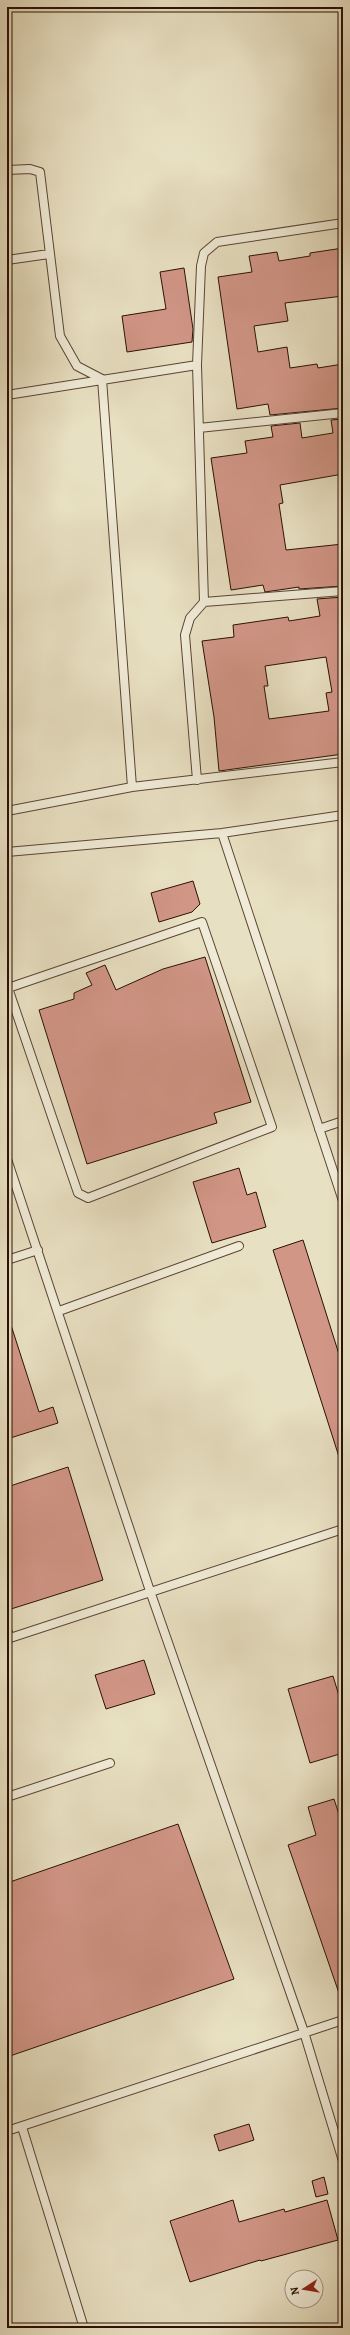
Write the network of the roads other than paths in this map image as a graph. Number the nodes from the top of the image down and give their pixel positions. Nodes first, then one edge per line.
1 (7, 170) edge
2 (343, 223) edge
3 (49, 254) junction
4 (7, 260) edge
5 (198, 365) junction
6 (102, 379) junction
7 (7, 395) edge
8 (343, 413) edge
9 (199, 428) junction
10 (343, 591) edge
11 (204, 602) junction
12 (343, 762) edge
13 (197, 780) junction
14 (132, 787) junction
15 (7, 811) edge
16 (343, 815) edge
17 (222, 834) junction
18 (7, 852) edge
19 (8, 988) edge
20 (343, 1121) edge
21 (320, 1128) junction
22 (7, 1159) edge
23 (343, 1201) edge
24 (239, 1246) dead end
25 (38, 1250) junction
26 (7, 1260) edge
27 (59, 1311) junction
28 (343, 1529) edge
29 (150, 1591) junction
30 (7, 1630) edge
31 (8, 1639) edge
32 (110, 1762) dead end
33 (7, 1798) edge
34 (343, 2020) edge
35 (304, 2032) junction
36 (22, 2127) junction
37 (7, 2131) edge
38 (343, 2161) edge
39 (84, 2328) edge

1 - 3 lane
2 - 5 lane
3 - 4 lane
3 - 6 lane
5 - 6 lane
5 - 9 lane
6 - 7 lane
6 - 14 lane
8 - 9 lane
9 - 11 lane
10 - 11 lane
11 - 13 lane
12 - 13 lane
13 - 14 lane
14 - 15 lane
16 - 17 lane
17 - 18 lane
17 - 21 lane
19 - 19 lane
20 - 21 lane
21 - 23 lane
22 - 25 lane
24 - 27 lane
25 - 26 lane
25 - 27 lane
27 - 29 lane
28 - 29 lane
29 - 31 lane
29 - 35 lane
30 - 31 lane
32 - 33 lane
34 - 35 lane
35 - 36 lane
35 - 38 lane
36 - 37 lane
36 - 39 lane

